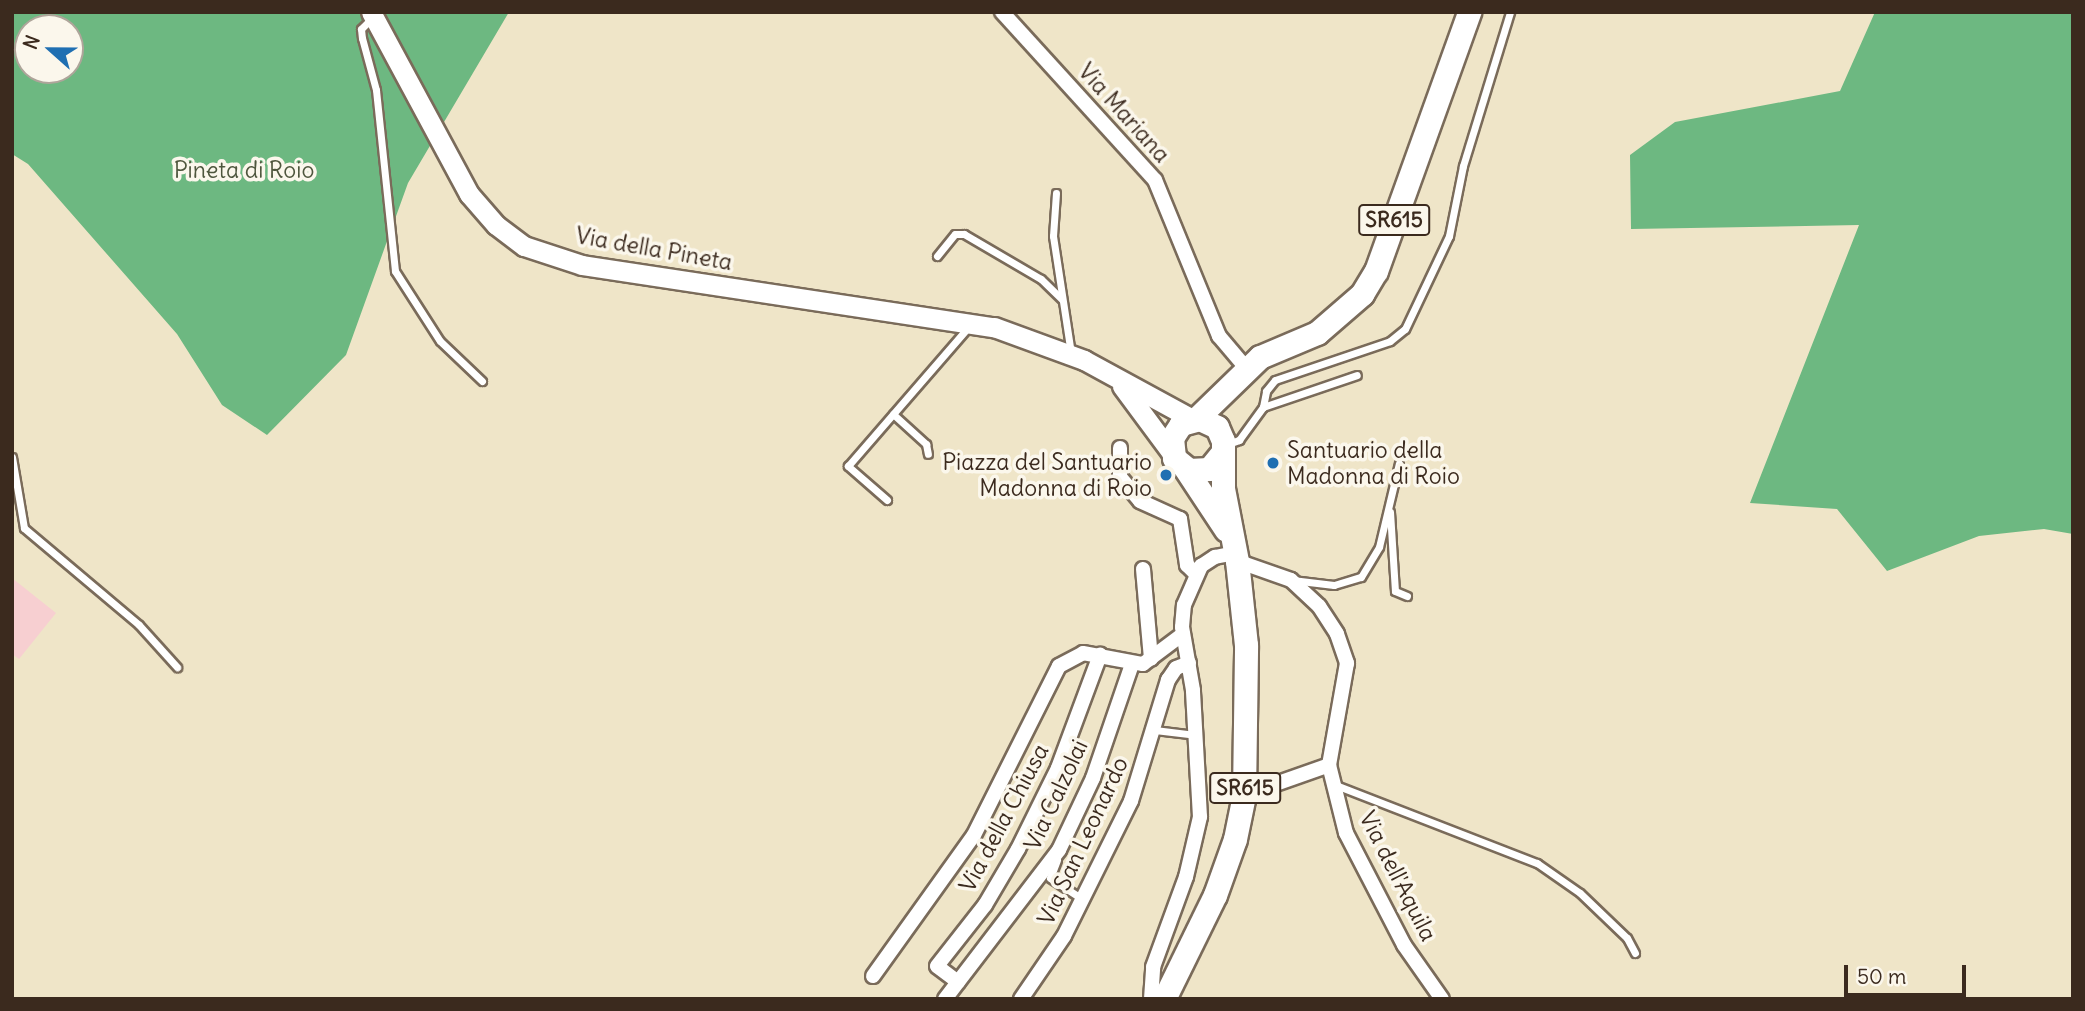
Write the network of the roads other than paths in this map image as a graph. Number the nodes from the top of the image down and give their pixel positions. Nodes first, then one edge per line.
1 (1002, 12) edge
2 (1469, 12) edge
3 (1510, 12) edge
4 (372, 14) edge
5 (1056, 193) dead end
6 (937, 257) dead end
7 (1062, 299) junction
8 (973, 322) junction
9 (1071, 354) junction
10 (1102, 370) junction
11 (1243, 372) junction
12 (1357, 375) dead end
13 (482, 381) dead end
14 (1264, 407) junction
15 (893, 414) junction
16 (1194, 419) junction
17 (1223, 447) junction
18 (1120, 448) dead end
19 (928, 454) dead end
20 (12, 457) edge
21 (1179, 462) junction
22 (1399, 463) dead end
23 (887, 500) dead end
24 (1389, 508) junction
25 (1236, 551) junction
26 (1143, 569) dead end
27 (1195, 573) junction
28 (1291, 580) junction
29 (1407, 596) dead end
30 (1182, 634) junction
31 (1100, 656) junction
32 (1151, 659) junction
33 (1189, 663) junction
34 (1132, 664) junction
35 (177, 667) dead end
36 (1154, 730) junction
37 (1196, 735) junction
38 (1329, 765) junction
39 (1333, 784) junction
40 (1244, 795) junction
41 (1056, 855) junction
42 (1082, 899) junction
43 (1635, 953) dead end
44 (873, 976) dead end
45 (958, 982) junction
46 (945, 999) edge
47 (1021, 999) edge
48 (1151, 999) edge
49 (1164, 999) edge
50 (1442, 999) edge

1 - 11 street, Via Mariana
2 - 11 main road, SR615
3 - 14 lane
4 - 8 main road, Via della Pineta
4 - 13 lane
5 - 7 lane
6 - 7 lane
7 - 9 lane
8 - 9 main road, Via della Pineta
8 - 15 lane
9 - 10 main road, Via della Pineta
10 - 16 main road, Via della Pineta
10 - 21 main road, Via della Pineta
11 - 16 main road, SR615
11 - 17 main road, SR615
12 - 14 lane
14 - 17 lane
15 - 19 lane
15 - 23 lane
16 - 17 main road
16 - 21 main road, SR615
17 - 21 main road
17 - 25 main road, SR615
18 - 27 street
20 - 35 lane
21 - 25 main road, SR615
22 - 24 lane
24 - 28 lane
24 - 29 lane
25 - 27 street
25 - 28 street, Via dell'Aquila
25 - 40 main road, SR615
26 - 32 street
27 - 30 street
28 - 38 street, Via dell'Aquila
30 - 32 street
30 - 33 street
31 - 34 street
31 - 44 street
31 - 45 street, Via della Chiusa
32 - 34 street
33 - 36 street, Via San Leonardo
33 - 37 street
34 - 41 street, Via Calzolai
36 - 37 lane
36 - 42 street, Via San Leonardo
37 - 48 street
38 - 39 street, Via dell'Aquila
38 - 40 street
39 - 43 lane
39 - 50 street, Via dell'Aquila
40 - 49 main road, SR615
41 - 42 lane
41 - 45 street, Via Calzolai
42 - 47 street, Via San Leonardo
45 - 46 street, Via Calzolai

